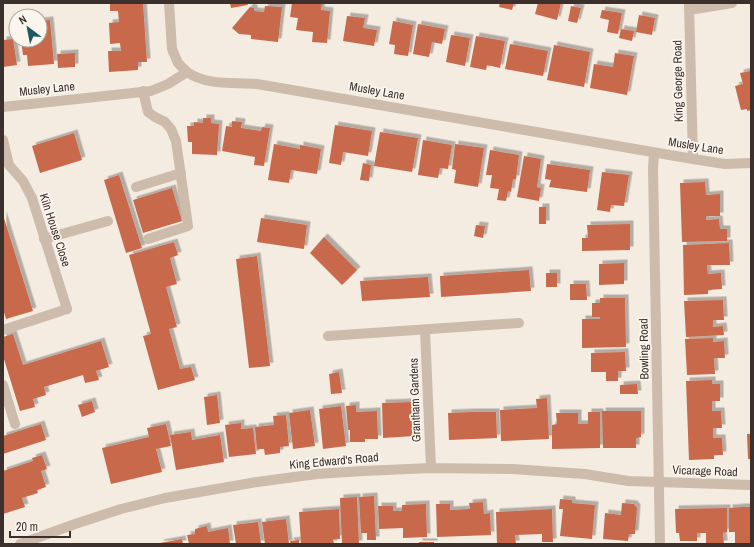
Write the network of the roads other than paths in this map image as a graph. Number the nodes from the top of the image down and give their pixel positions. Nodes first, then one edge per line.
1 (169, 3) edge
2 (732, 3) edge
3 (689, 6) edge
4 (187, 72) junction
5 (144, 92) junction
6 (3, 106) edge
7 (3, 140) edge
8 (654, 152) junction
9 (693, 159) junction
10 (751, 164) edge
11 (181, 173) junction
12 (136, 187) dead end
13 (108, 221) dead end
14 (148, 239) dead end
15 (44, 240) junction
16 (519, 323) dead end
17 (3, 330) edge
18 (425, 330) junction
19 (328, 336) dead end
20 (3, 385) edge
21 (15, 424) dead end
22 (431, 468) junction
23 (659, 482) junction
24 (751, 485) edge
25 (20, 544) edge
26 (660, 544) edge

1 - 4 street
2 - 3 street
3 - 9 street, King George Road
4 - 5 street, Musley Lane
4 - 8 street, Musley Lane
5 - 6 street, Musley Lane
5 - 11 street
7 - 15 street, Kiln House Close
8 - 9 street, Musley Lane
8 - 23 street, Bowling Road
9 - 10 street, Musley Lane
11 - 12 street
11 - 14 street
13 - 15 street
15 - 17 street, Kiln House Close
16 - 18 street
18 - 19 street
18 - 22 street, Grantham Gardens
20 - 21 street
22 - 23 street, King Edward's Road
22 - 25 street, King Edward's Road
23 - 24 street, Vicarage Road
23 - 26 street, Bowling Road

